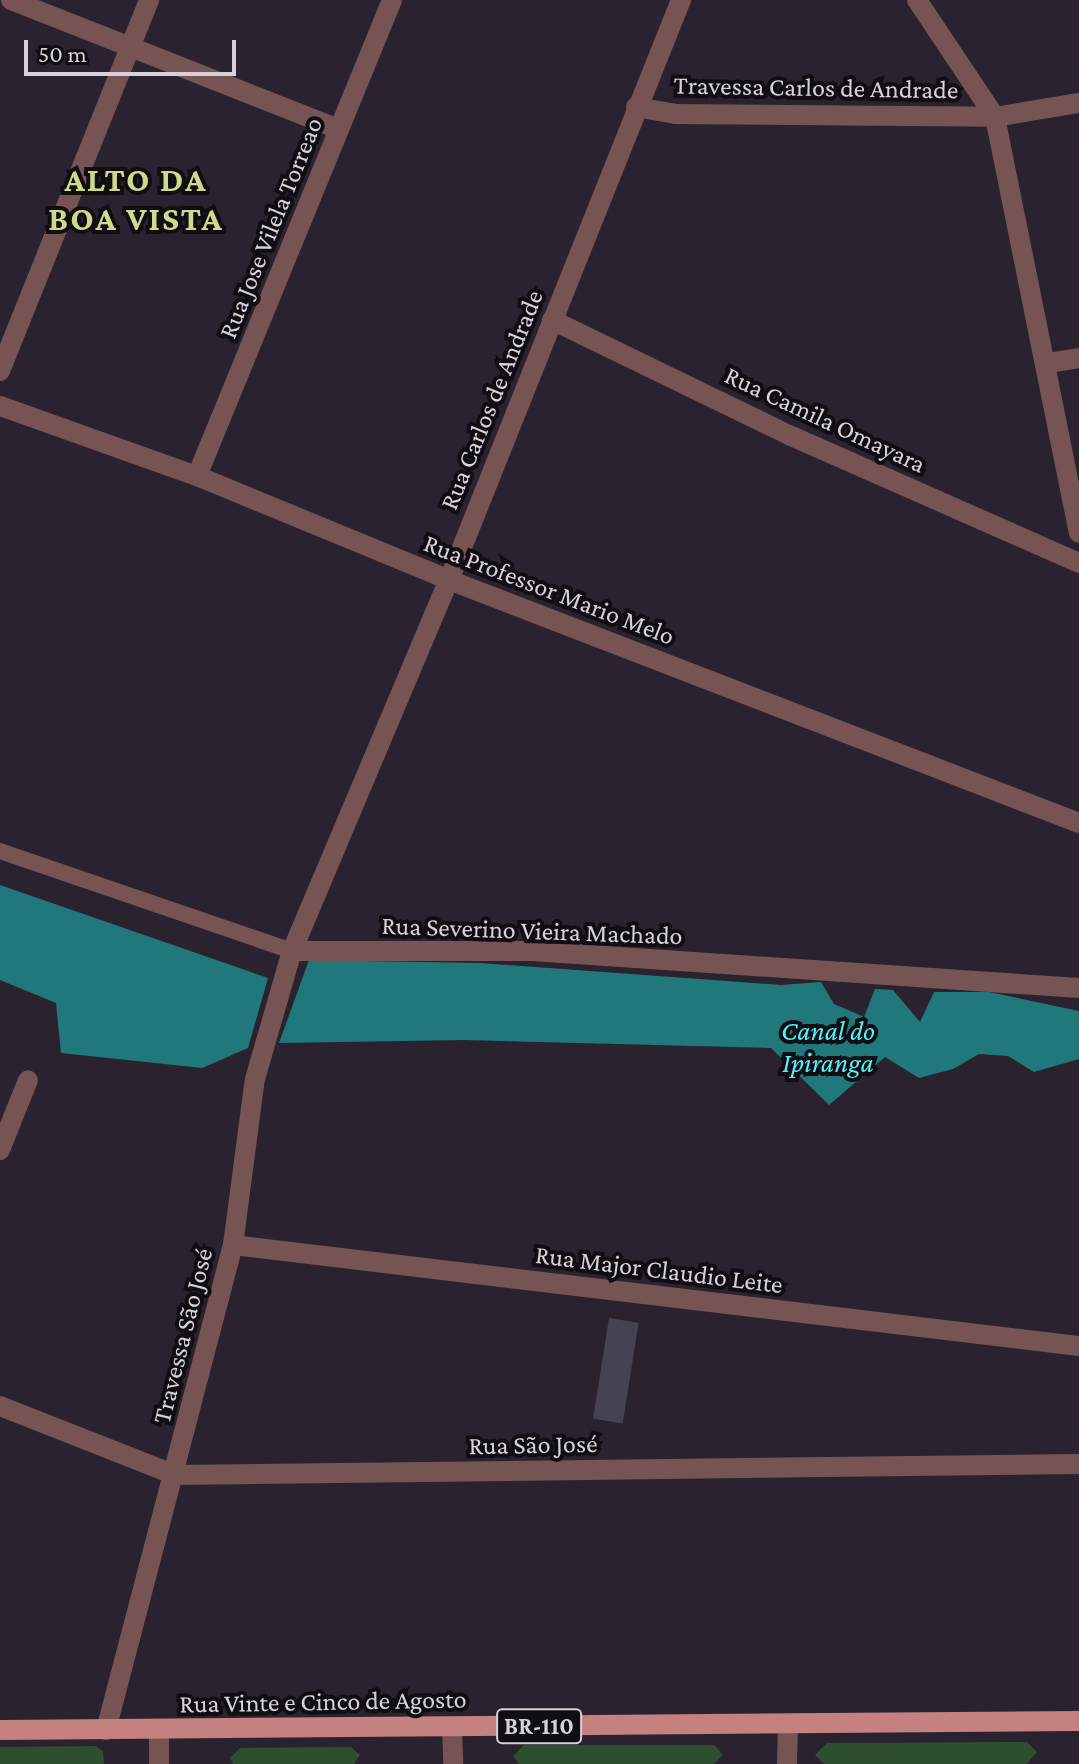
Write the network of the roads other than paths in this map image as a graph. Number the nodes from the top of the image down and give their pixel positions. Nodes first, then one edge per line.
1 (11, 0) edge
2 (149, 0) edge
3 (392, 0) edge
4 (681, 0) edge
5 (917, 0) edge
6 (132, 46) junction
7 (1079, 103) edge
8 (636, 107) junction
9 (995, 117) junction
10 (339, 129) junction
11 (552, 320) junction
12 (1079, 358) edge
13 (1048, 363) junction
14 (0, 371) edge
15 (0, 406) edge
16 (197, 476) junction
17 (1079, 533) edge
18 (1079, 563) edge
19 (449, 580) junction
20 (1079, 823) edge
21 (0, 851) edge
22 (292, 951) junction
23 (1079, 988) edge
24 (28, 1080) dead end
25 (0, 1150) edge
26 (233, 1245) junction
27 (1079, 1346) edge
28 (0, 1406) edge
29 (1079, 1464) edge
30 (175, 1475) junction
31 (1079, 1721) edge
32 (788, 1724) junction
33 (452, 1727) junction
34 (0, 1730) edge
35 (106, 1730) junction
36 (159, 1730) junction
37 (159, 1764) edge
38 (453, 1764) edge
39 (787, 1764) edge

1 - 6 street
2 - 6 street
3 - 10 street, Rua Jose Vilela Torreao
4 - 8 street, Rua Carlos de Andrade
5 - 9 street
6 - 10 street
6 - 14 street
7 - 9 street, Travessa Carlos de Andrade
8 - 9 street, Travessa Carlos de Andrade
8 - 11 street, Rua Carlos de Andrade
9 - 13 street
10 - 16 street, Rua Jose Vilela Torreao
11 - 18 street, Rua Camila Omayara
11 - 19 street, Rua Carlos de Andrade
12 - 13 street
13 - 17 street
15 - 16 street, Rua Professor Mario Melo
16 - 19 street, Rua Professor Mario Melo
19 - 20 street, Rua Professor Mario Melo
19 - 22 street, Rua Carlos de Andrade
21 - 22 lane, Rua Severino Vieira Machado
22 - 23 street, Rua Severino Vieira Machado
22 - 26 street, Travessa São José
24 - 25 street
26 - 27 street, Rua Major Claudio Leite
26 - 30 street, Travessa São José
28 - 30 street, Rua São José
29 - 30 street, Rua São José
30 - 35 street, Travessa São José
31 - 32 main road, Rua Vinte e Cinco de Agosto / BR-110
32 - 33 main road, Rua Vinte e Cinco de Agosto / BR-110
32 - 39 street
33 - 36 main road, Rua Vinte e Cinco de Agosto / BR-110
33 - 38 street
34 - 35 main road, Rua Vinte e Cinco de Agosto / BR-110
35 - 36 main road, Rua Vinte e Cinco de Agosto / BR-110
36 - 37 street

